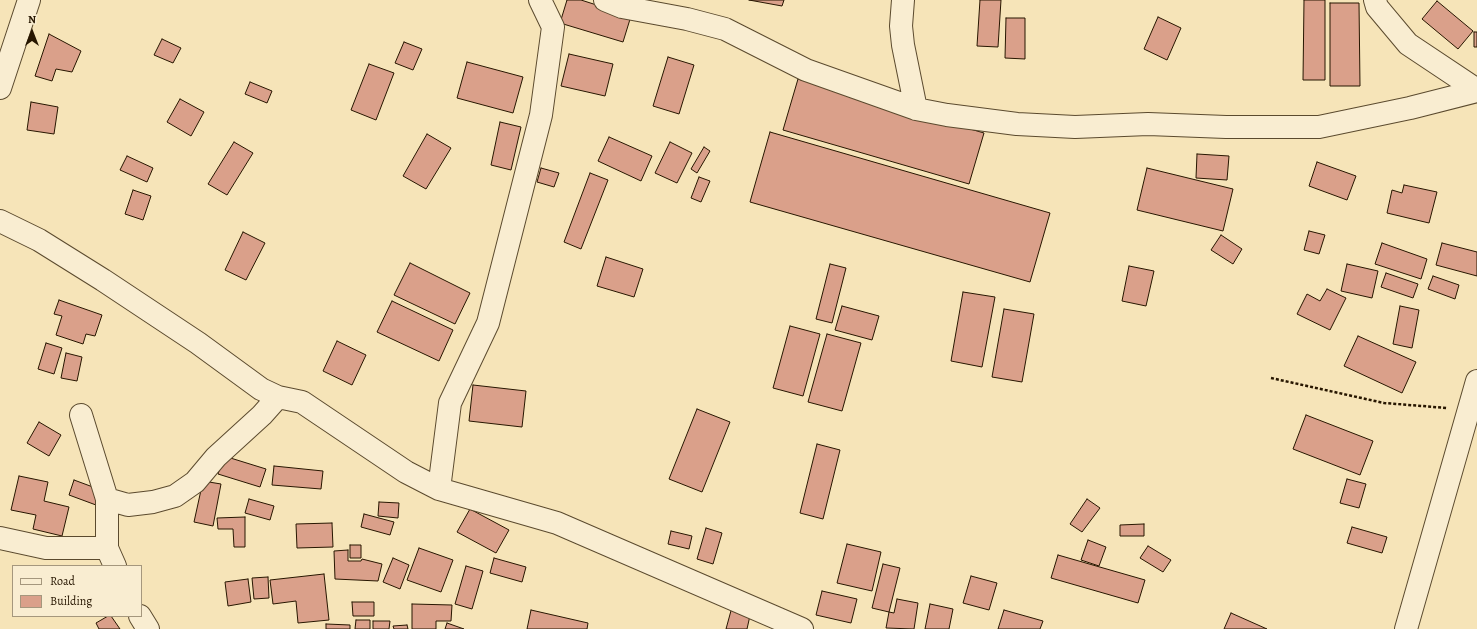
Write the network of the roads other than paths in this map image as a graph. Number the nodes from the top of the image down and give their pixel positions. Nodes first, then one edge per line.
1 (29, 0) edge
2 (540, 0) edge
3 (605, 0) edge
4 (903, 0) edge
5 (1375, 0) edge
6 (0, 88) edge
7 (1477, 90) edge
8 (916, 108) junction
9 (0, 221) edge
10 (1477, 381) edge
11 (278, 397) junction
12 (81, 415) dead end
13 (439, 489) junction
14 (107, 499) junction
15 (0, 538) edge
16 (111, 557) edge
17 (141, 617) edge
18 (148, 629) edge
19 (802, 629) edge
20 (1406, 629) edge

1 - 6 street
2 - 13 street
3 - 8 street
4 - 8 street
5 - 7 street
7 - 8 street
9 - 11 street
10 - 20 street
11 - 13 street
11 - 14 street
12 - 14 street
13 - 19 street
14 - 16 street
15 - 16 street
17 - 18 street

